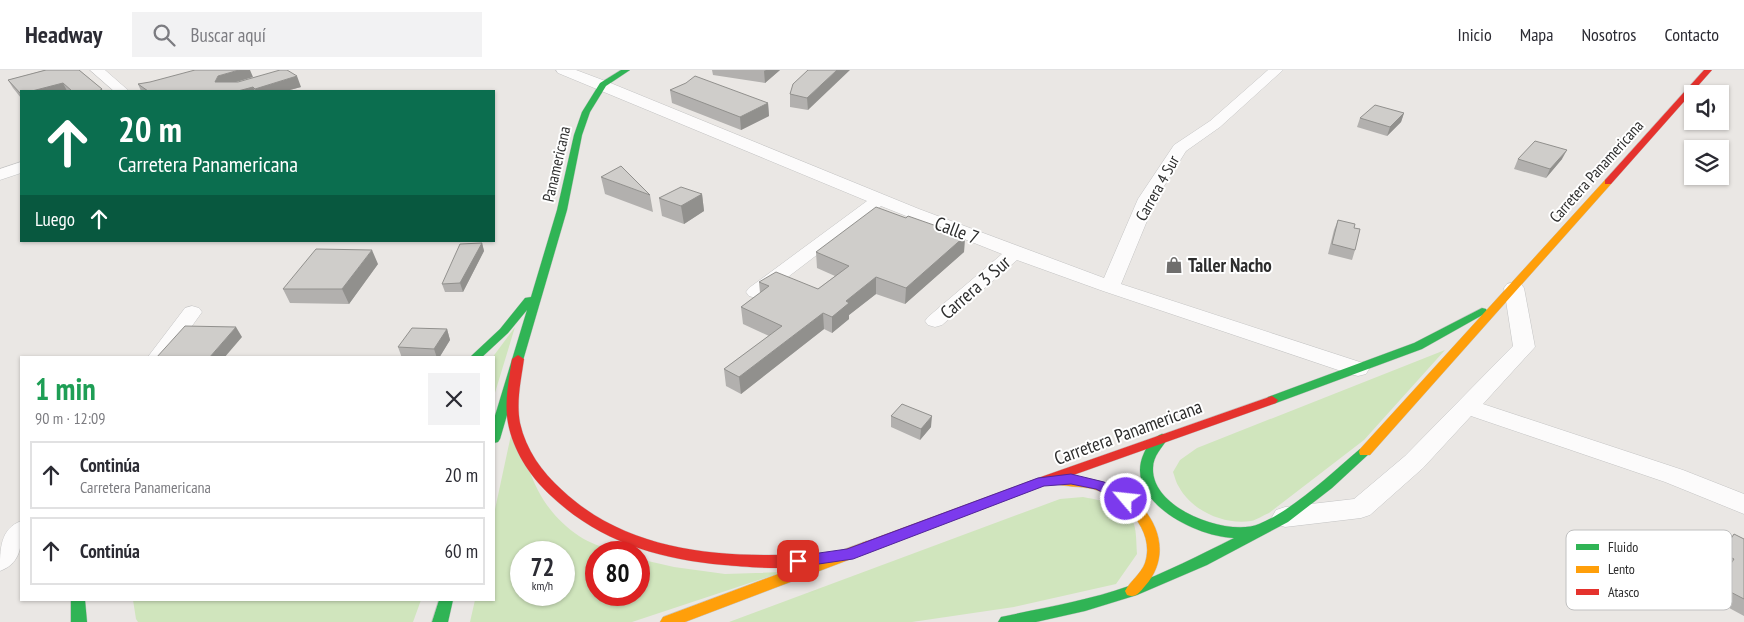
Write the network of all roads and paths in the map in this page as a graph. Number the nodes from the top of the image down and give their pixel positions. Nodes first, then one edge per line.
1 (97, 70) edge
2 (563, 70) edge
3 (626, 70) edge
4 (1276, 70) edge
5 (1708, 70) edge
6 (604, 85) junction
7 (121, 90) edge
8 (20, 167) edge
9 (0, 175) edge
10 (880, 200) junction
11 (1015, 252) junction
12 (541, 280) junction
13 (1110, 287) junction
14 (1511, 291) junction
15 (756, 292) dead end
16 (192, 312) dead end
17 (935, 322) dead end
18 (159, 356) edge
19 (476, 356) edge
20 (518, 359) junction
21 (1358, 369) junction
22 (1468, 407) junction
23 (495, 436) edge
24 (1162, 438) junction
25 (1043, 481) junction
26 (1744, 504) edge
27 (1274, 523) junction
28 (20, 533) edge
29 (848, 555) junction
30 (0, 560) edge
31 (1132, 591) junction
32 (78, 601) edge
33 (446, 601) edge
34 (1085, 605) junction
35 (79, 622) edge
36 (440, 622) edge
37 (668, 622) edge
38 (1006, 622) edge
39 (1058, 622) edge

1 - 7 street
2 - 6 street, Calle 7
3 - 6 main road, Panamericana
4 - 13 street, Carrera 4 Sur
5 - 14 main road, Carretera Panamericana
6 - 10 street, Calle 7
6 - 12 main road, Panamericana
8 - 9 street
10 - 11 street, Calle 7
10 - 15 street
11 - 13 street, Calle 7
11 - 17 street, Carrera 3 Sur
12 - 19 main road, Panamericana
12 - 20 main road, Panamericana
13 - 21 street, Calle 7
14 - 21 main road, Carretera Panamericana
14 - 22 street
14 - 27 main road, Carretera Panamericana
16 - 18 street
20 - 23 main road, Panamericana
20 - 29 main road
21 - 24 main road, Carretera Panamericana
22 - 26 street
22 - 27 street
24 - 25 main road, Carretera Panamericana
24 - 27 main road
25 - 29 main road, Carretera Panamericana
25 - 31 main road
27 - 31 main road, Carretera Panamericana
28 - 30 street
29 - 37 main road, Carretera Panamericana
31 - 34 main road, Carretera Panamericana
32 - 35 main road
33 - 36 main road
34 - 38 main road
34 - 39 main road

